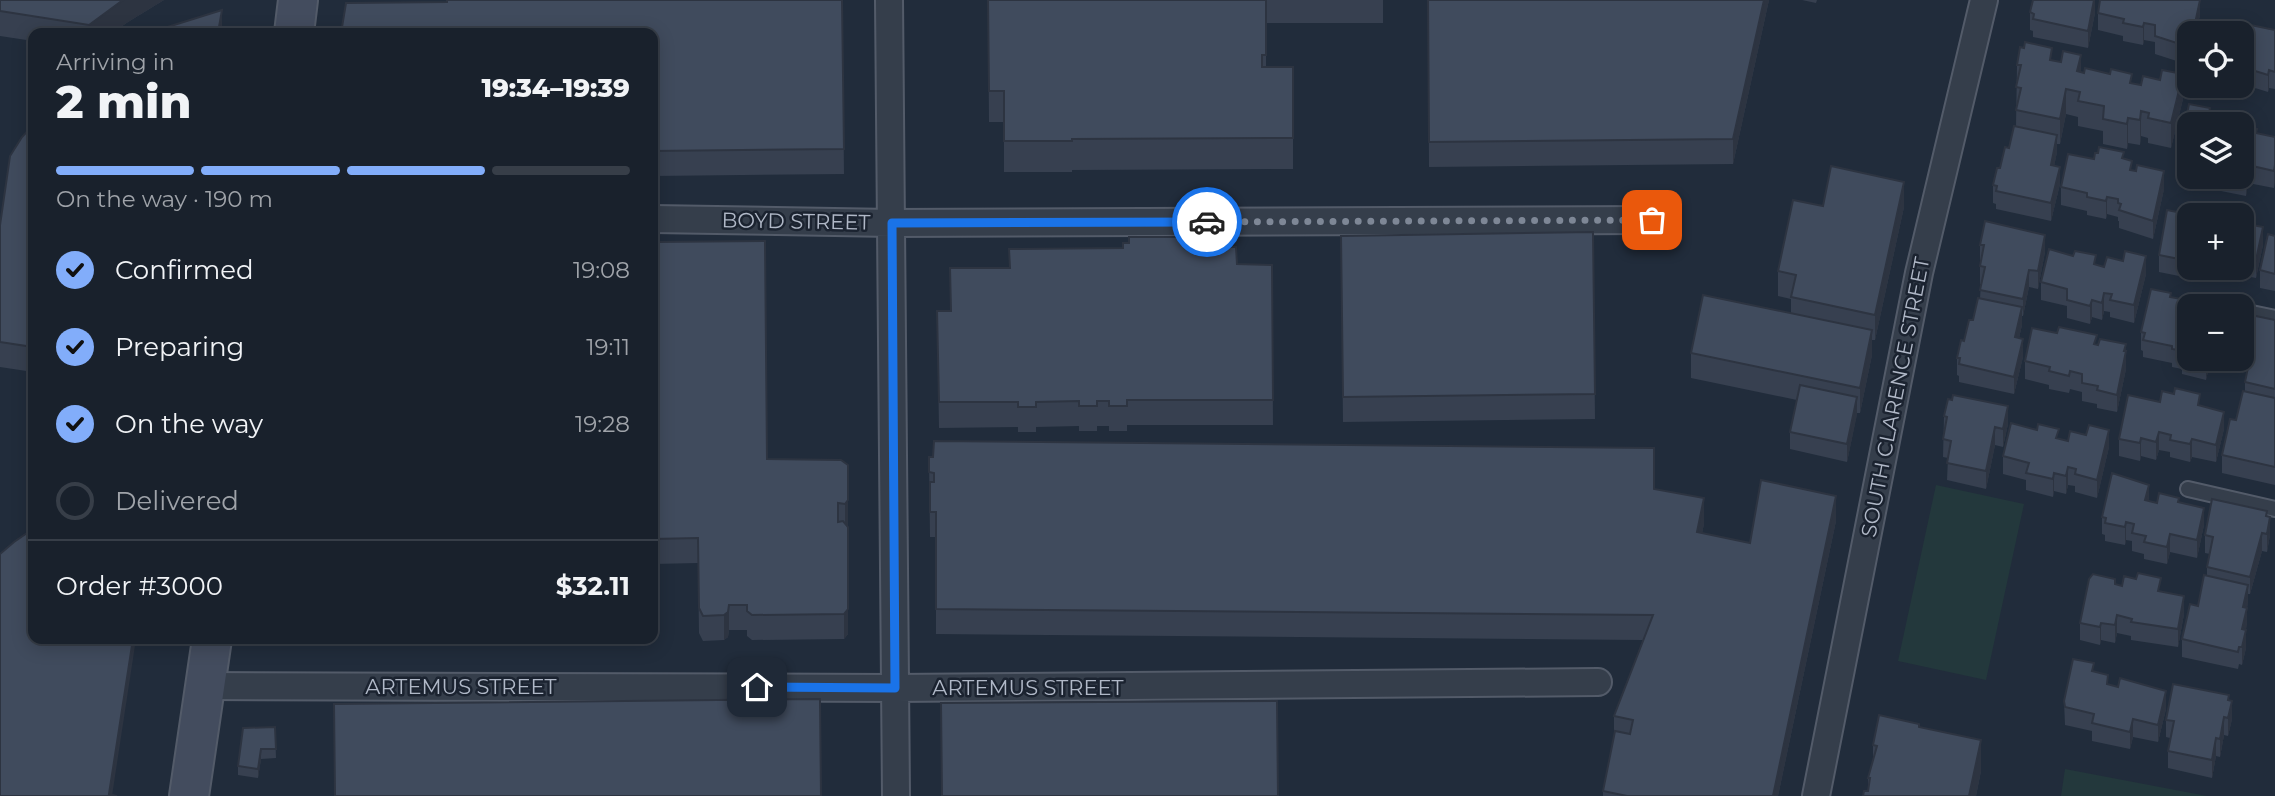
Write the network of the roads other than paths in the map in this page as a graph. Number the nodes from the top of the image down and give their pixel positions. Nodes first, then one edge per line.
1 (298, 0) edge
2 (888, 0) edge
3 (1984, 0) edge
4 (295, 28) edge
5 (658, 219) edge
6 (1652, 220) dead end
7 (892, 223) junction
8 (2254, 314) edge
9 (2275, 318) edge
10 (2188, 489) dead end
11 (2275, 509) edge
12 (211, 644) edge
13 (1598, 682) dead end
14 (205, 686) junction
15 (895, 688) junction
16 (189, 796) edge
17 (896, 796) edge
18 (1816, 796) edge

1 - 4 street
2 - 7 street
3 - 18 street, SOUTH CLARENCE STREET
5 - 7 street, BOYD STREET
6 - 7 street, BOYD STREET
7 - 15 street
8 - 9 lane
10 - 11 lane
12 - 14 street
13 - 15 street, ARTEMUS STREET
14 - 15 street, ARTEMUS STREET
14 - 16 street
15 - 17 street

